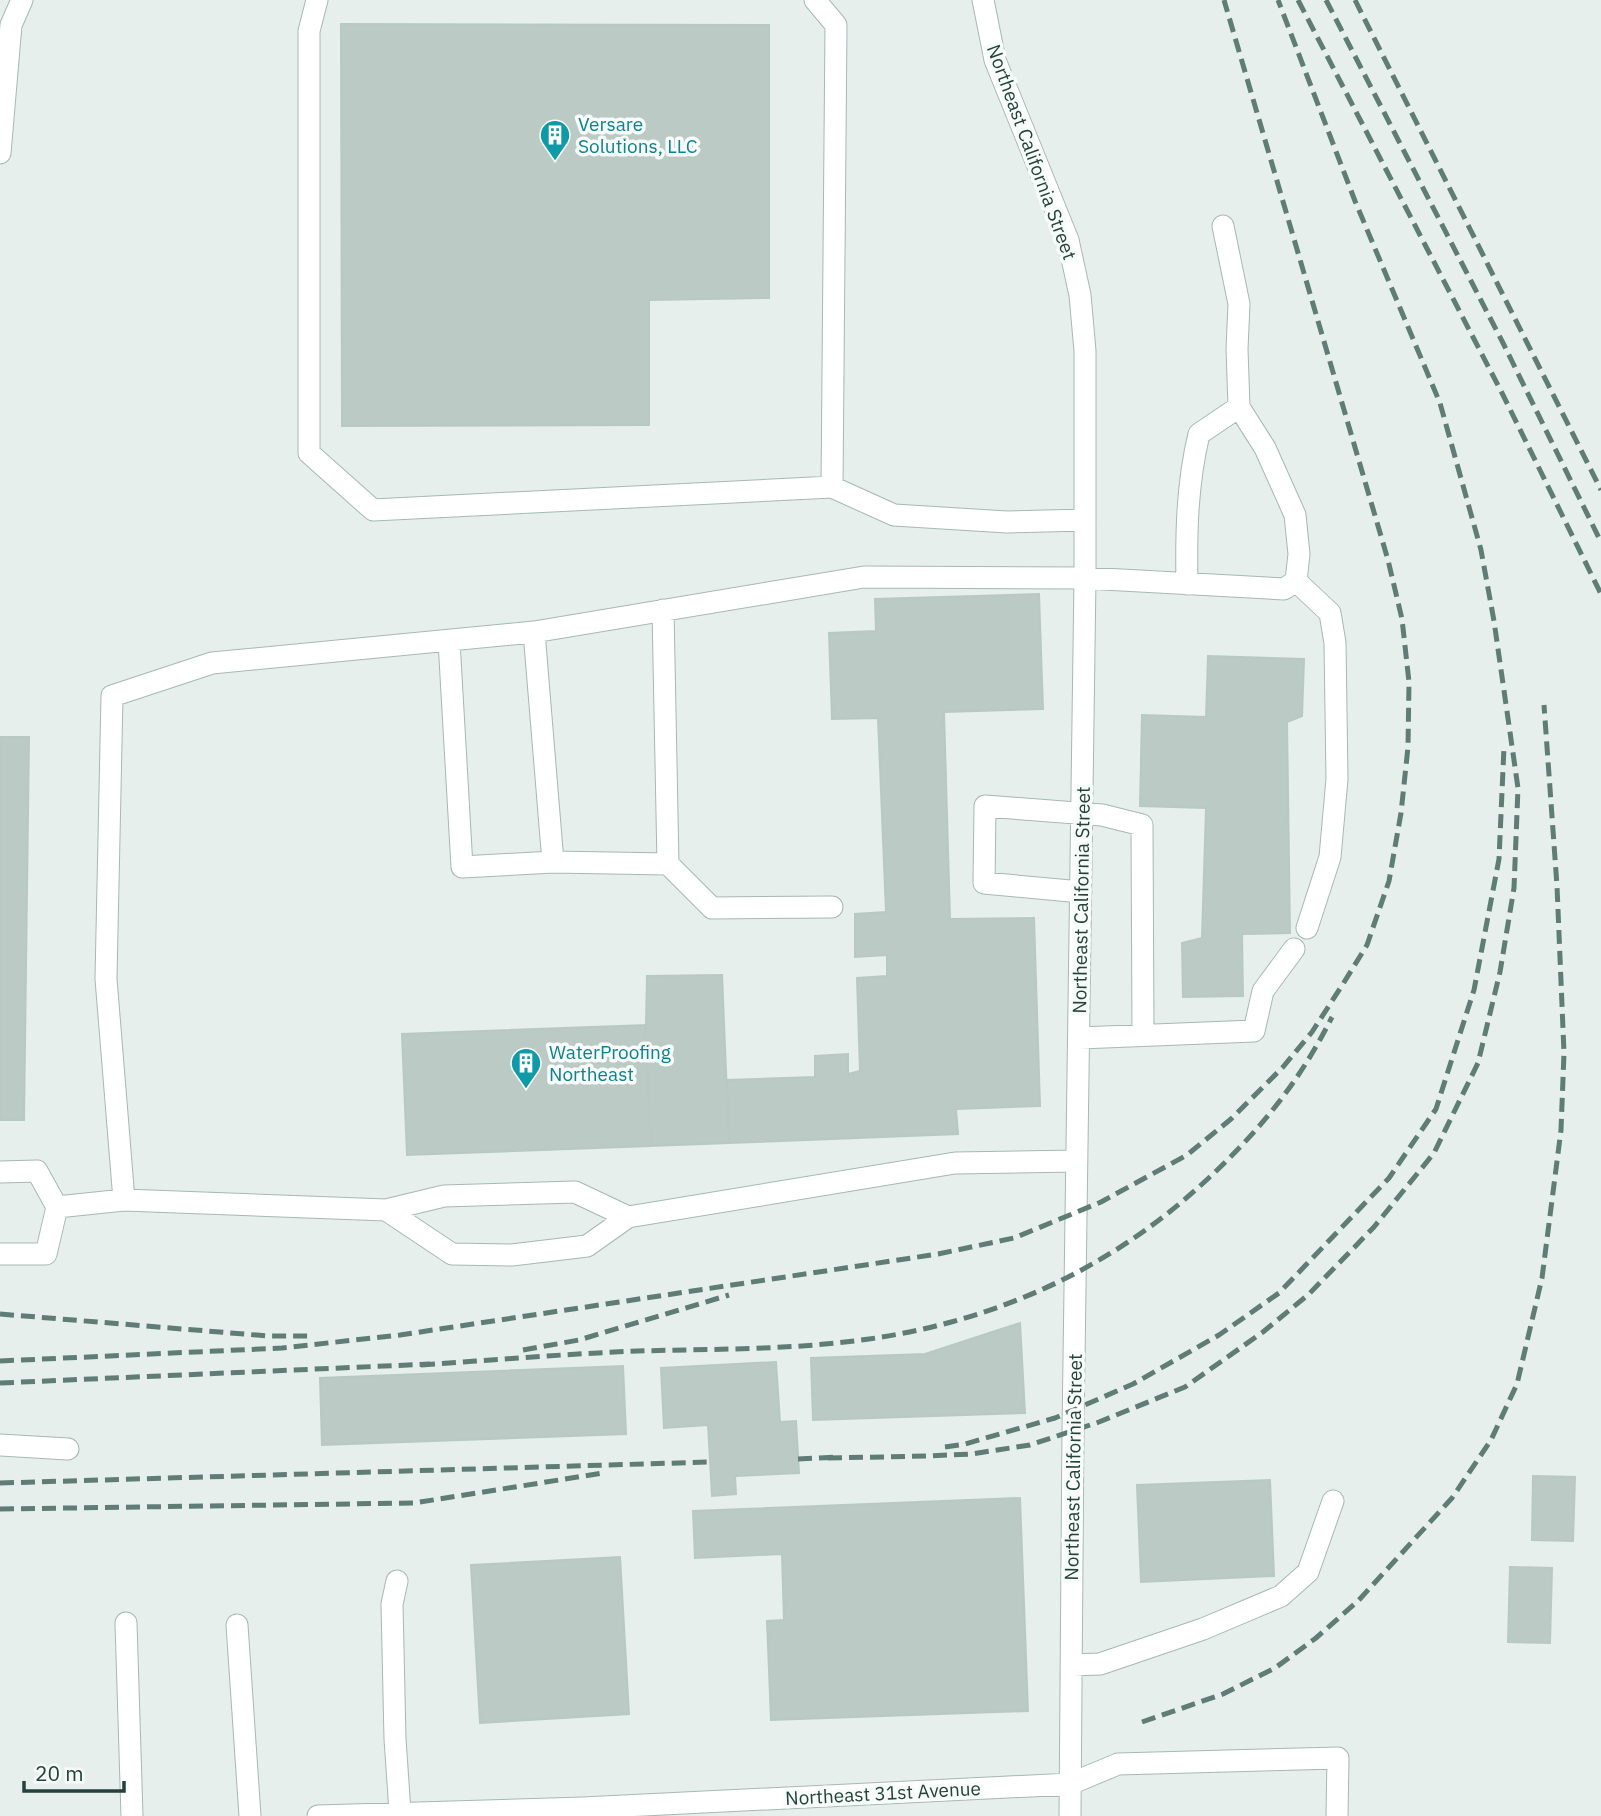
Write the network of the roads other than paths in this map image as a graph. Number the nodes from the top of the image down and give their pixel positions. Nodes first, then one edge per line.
1 (22, 0) edge
2 (317, 0) edge
3 (815, 0) edge
4 (983, 0) edge
5 (0, 153) edge
6 (1223, 226) dead end
7 (1239, 407) junction
8 (832, 487) junction
9 (1085, 520) junction
10 (1085, 578) junction
11 (1296, 581) junction
12 (1187, 584) junction
13 (663, 610) junction
14 (534, 632) junction
15 (449, 641) junction
16 (1082, 814) junction
17 (553, 862) junction
18 (668, 864) junction
19 (1081, 892) junction
20 (832, 907) dead end
21 (1307, 928) dead end
22 (1294, 949) dead end
23 (1143, 1035) junction
24 (1080, 1038) junction
25 (1076, 1161) junction
26 (0, 1172) edge
27 (124, 1200) junction
28 (57, 1207) junction
29 (386, 1209) junction
30 (628, 1217) junction
31 (0, 1254) edge
32 (0, 1445) edge
33 (68, 1449) dead end
34 (1333, 1501) dead end
35 (397, 1581) dead end
36 (126, 1623) dead end
37 (237, 1625) dead end
38 (1072, 1665) junction
39 (1070, 1784) junction
40 (400, 1812) junction
41 (583, 1812) edge
42 (132, 1816) edge
43 (250, 1816) edge
44 (318, 1816) edge
45 (1070, 1816) edge
46 (1337, 1816) edge

1 - 5 street
2 - 8 street
3 - 8 street
4 - 9 street, Northeast California Street
6 - 7 street
7 - 11 street
7 - 12 street
8 - 9 street
9 - 10 street, Northeast California Street
10 - 12 street
10 - 13 street
10 - 16 street, Northeast California Street
11 - 12 street
11 - 21 street
13 - 14 street
13 - 18 street
14 - 15 street
14 - 17 street
15 - 17 street
15 - 27 street
16 - 19 street, Northeast California Street
16 - 19 street
16 - 23 street
17 - 18 street
18 - 20 street
19 - 24 street, Northeast California Street
22 - 23 street
23 - 24 street
24 - 25 street, Northeast California Street
25 - 30 street
25 - 38 street, Northeast California Street
26 - 28 street
27 - 28 street
27 - 29 street
28 - 31 street
29 - 30 street
29 - 30 street
32 - 33 street
34 - 38 street
35 - 40 street
36 - 42 street
37 - 43 street
38 - 39 street, Northeast California Street
39 - 41 street, Northeast 31st Avenue
39 - 45 street, Northeast California Street
39 - 46 street, Northeast 31st Avenue
40 - 41 street, Northeast 31st Avenue
40 - 44 street, Northeast 31st Avenue

